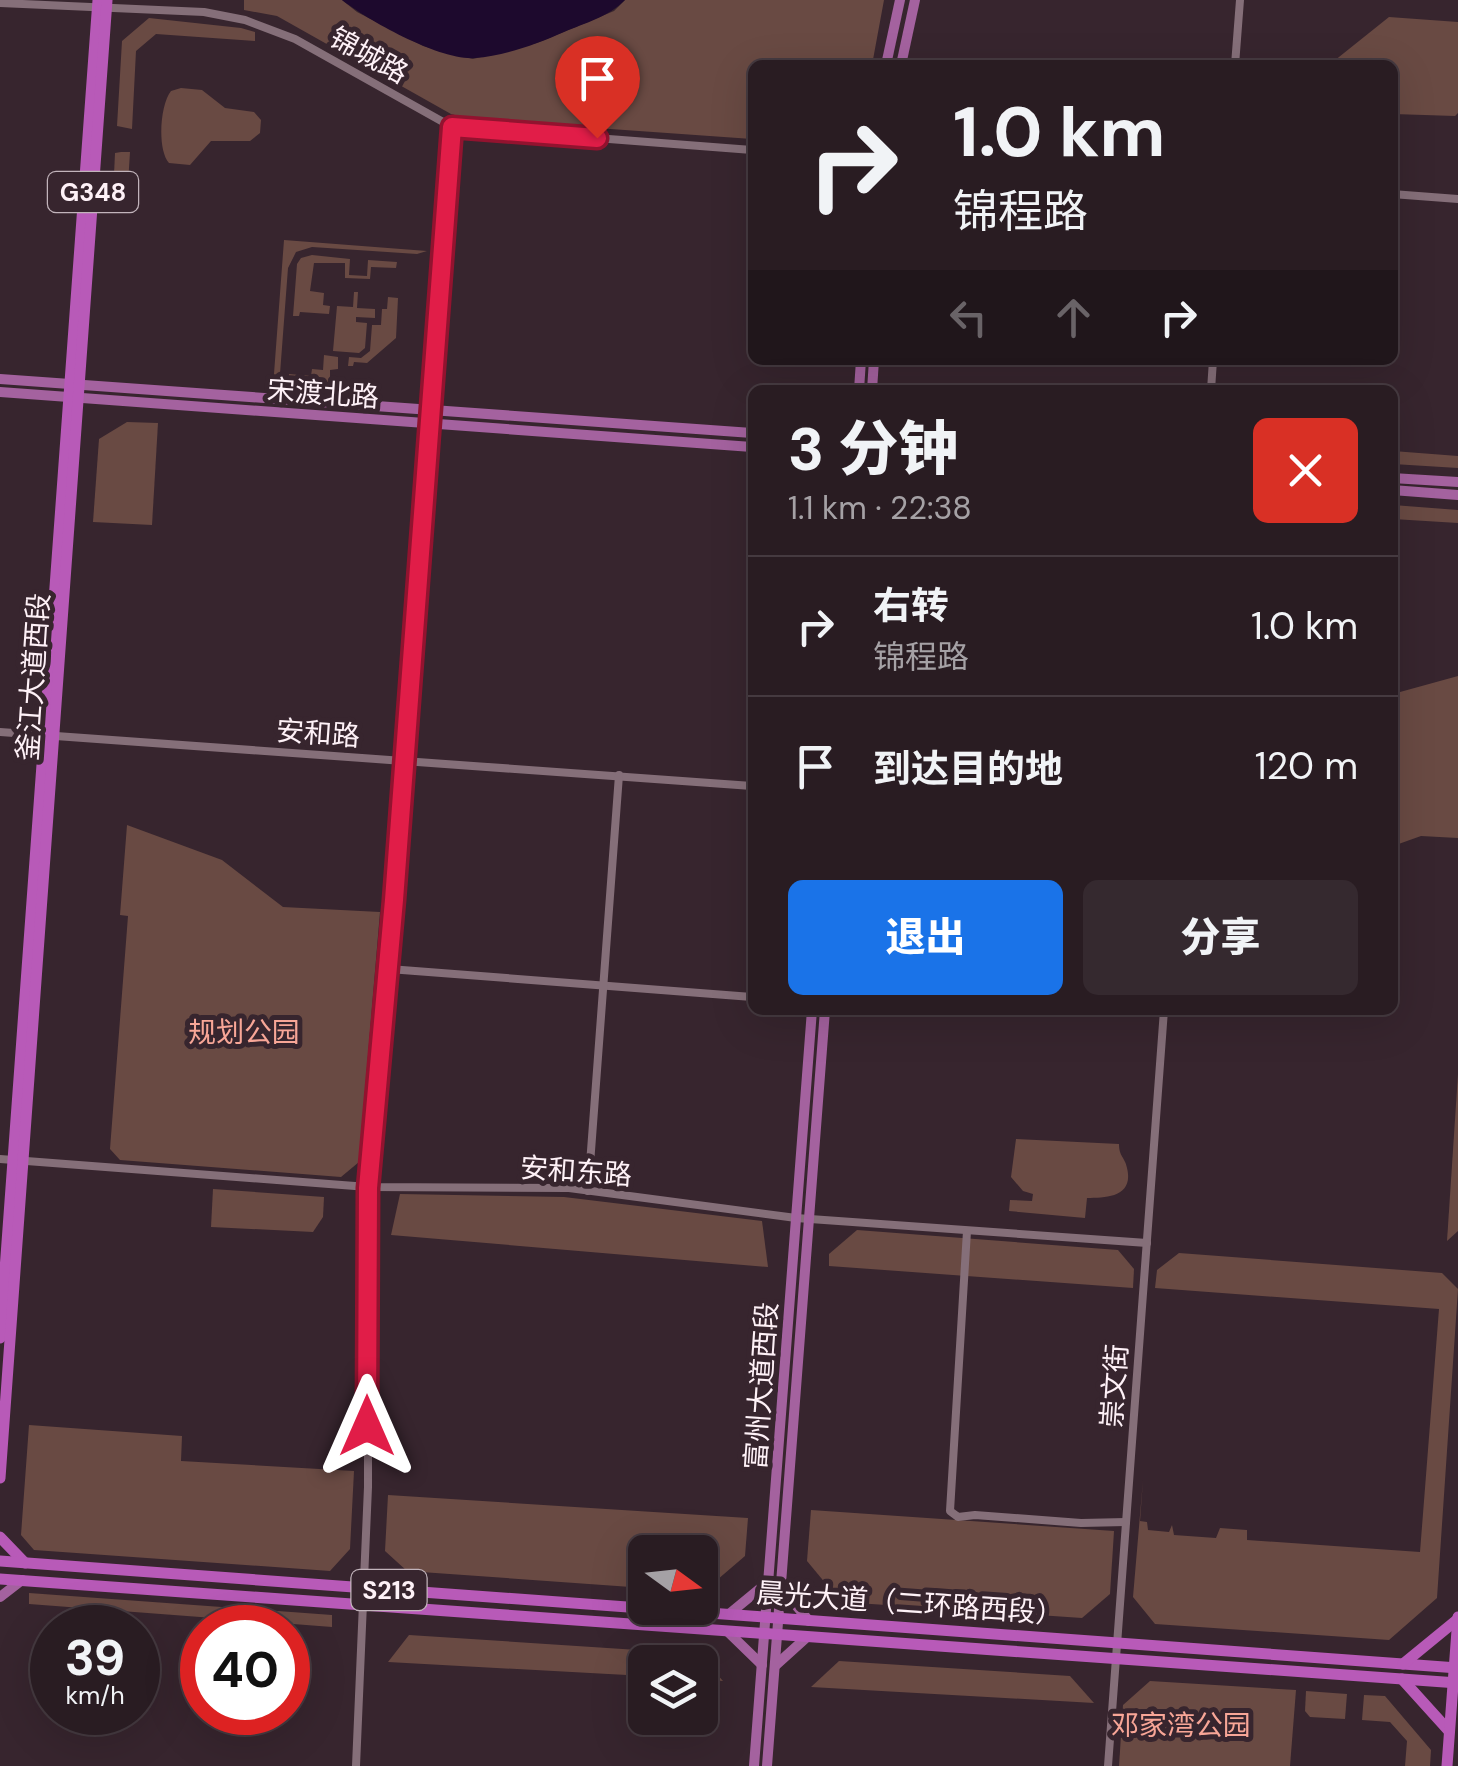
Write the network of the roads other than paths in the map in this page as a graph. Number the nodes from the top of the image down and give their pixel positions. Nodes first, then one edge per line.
1 (900, 0) edge
2 (914, 0) edge
3 (1240, 0) edge
4 (0, 2) edge
5 (102, 4) edge
6 (887, 60) edge
7 (901, 60) edge
8 (1236, 60) edge
9 (452, 127) junction
10 (748, 150) edge
11 (1398, 194) edge
12 (1458, 199) edge
13 (0, 379) edge
14 (74, 391) junction
15 (0, 392) edge
16 (431, 410) junction
17 (430, 424) junction
18 (748, 433) edge
19 (748, 447) edge
20 (1398, 478) edge
21 (1458, 482) edge
22 (1398, 490) edge
23 (1458, 495) edge
24 (0, 732) edge
25 (49, 736) junction
26 (405, 762) junction
27 (618, 774) junction
28 (748, 786) edge
29 (388, 970) junction
30 (603, 986) junction
31 (748, 998) edge
32 (812, 1015) edge
33 (825, 1015) edge
34 (1164, 1015) edge
35 (12, 1160) edge
36 (368, 1188) junction
37 (588, 1190) junction
38 (796, 1218) junction
39 (809, 1219) junction
40 (967, 1231) junction
41 (1147, 1244) junction
42 (0, 1338) edge
43 (0, 1478) edge
44 (1126, 1522) junction
45 (0, 1537) edge
46 (0, 1561) edge
47 (25, 1563) junction
48 (0, 1579) edge
49 (22, 1580) junction
50 (768, 1582) junction
51 (781, 1587) junction
52 (364, 1588) junction
53 (0, 1598) edge
54 (364, 1605) junction
55 (730, 1614) junction
56 (772, 1618) junction
57 (1458, 1618) edge
58 (809, 1620) junction
59 (727, 1631) junction
60 (771, 1634) junction
61 (807, 1636) junction
62 (1117, 1643) junction
63 (1116, 1658) junction
64 (1404, 1664) junction
65 (762, 1665) junction
66 (775, 1666) junction
67 (1456, 1668) edge
68 (1402, 1679) junction
69 (1456, 1683) edge
70 (1449, 1731) junction
71 (356, 1766) edge
72 (754, 1766) edge
73 (768, 1766) edge
74 (1108, 1766) edge
75 (1446, 1766) edge

1 - 6 main road
2 - 7 main road
3 - 8 street
4 - 5 street, 锦城路
5 - 9 street, 锦城路
5 - 14 highway, 釜江大道西段 / G348
9 - 10 street
9 - 16 street
11 - 12 street
13 - 14 main road
14 - 15 main road
14 - 16 main road, 宋渡北路
14 - 17 main road, 宋渡北路
14 - 25 highway, 釜江大道西段 / G348
16 - 17 street
16 - 18 main road, 宋渡北路
17 - 19 main road, 宋渡北路
17 - 26 street
20 - 21 main road
22 - 23 main road
24 - 25 street, 安和路
25 - 26 street, 安和路
25 - 35 highway, 釜江大道西段 / G348
26 - 27 street, 安和路
26 - 29 street
27 - 28 street, 安和路
27 - 30 street
29 - 30 street
29 - 36 street
30 - 31 street
30 - 37 street
32 - 38 main road, 富州大道西段
33 - 39 main road, 富州大道西段
34 - 41 street, 崇文街
35 - 36 street, 安和东路
35 - 42 highway, 釜江大道西段 / G348
35 - 43 highway, 釜江大道西段 / G348
36 - 37 street, 安和东路
36 - 52 street
37 - 38 street, 安和东路
38 - 39 street, 安和东路
38 - 50 main road, 富州大道西段
39 - 40 street, 安和东路
39 - 51 main road, 富州大道西段
40 - 41 street, 安和东路
40 - 44 street
41 - 44 street, 崇文街
44 - 62 street, 崇文街
45 - 47 highway
46 - 47 highway, 晨光大道（二环路西段） / S213
47 - 52 highway, 晨光大道（二环路西段） / S213
48 - 49 highway, 晨光大道（二环路西段） / S213
49 - 53 main road
49 - 54 highway, 晨光大道（二环路西段） / S213
50 - 55 main road
50 - 56 main road, 富州大道西段
51 - 56 main road, 富州大道西段
51 - 58 main road
52 - 54 street
52 - 55 highway, 晨光大道（二环路西段） / S213
54 - 59 highway, 晨光大道（二环路西段） / S213
54 - 71 street
55 - 56 highway, 晨光大道（二环路西段） / S213
56 - 58 highway, 晨光大道（二环路西段）
56 - 60 main road, 富州大道西段
57 - 64 highway
57 - 67 highway
58 - 62 highway, 晨光大道（二环路西段）
59 - 60 highway, 晨光大道（二环路西段） / S213
59 - 65 main road
60 - 61 highway, 晨光大道（二环路西段）
60 - 65 main road, 富州大道西段
60 - 66 main road, 富州大道西段
61 - 63 highway, 晨光大道（二环路西段）
61 - 66 main road
62 - 63 street, 崇文街
62 - 64 highway, 晨光大道（二环路西段）
63 - 68 highway, 晨光大道（二环路西段）
63 - 74 street, 崇文街
64 - 67 highway, 晨光大道（二环路西段）
65 - 72 main road, 富州大道西段
66 - 73 main road, 富州大道西段
67 - 69 highway
68 - 69 highway, 晨光大道（二环路西段）
68 - 70 highway
69 - 70 highway
70 - 75 highway

